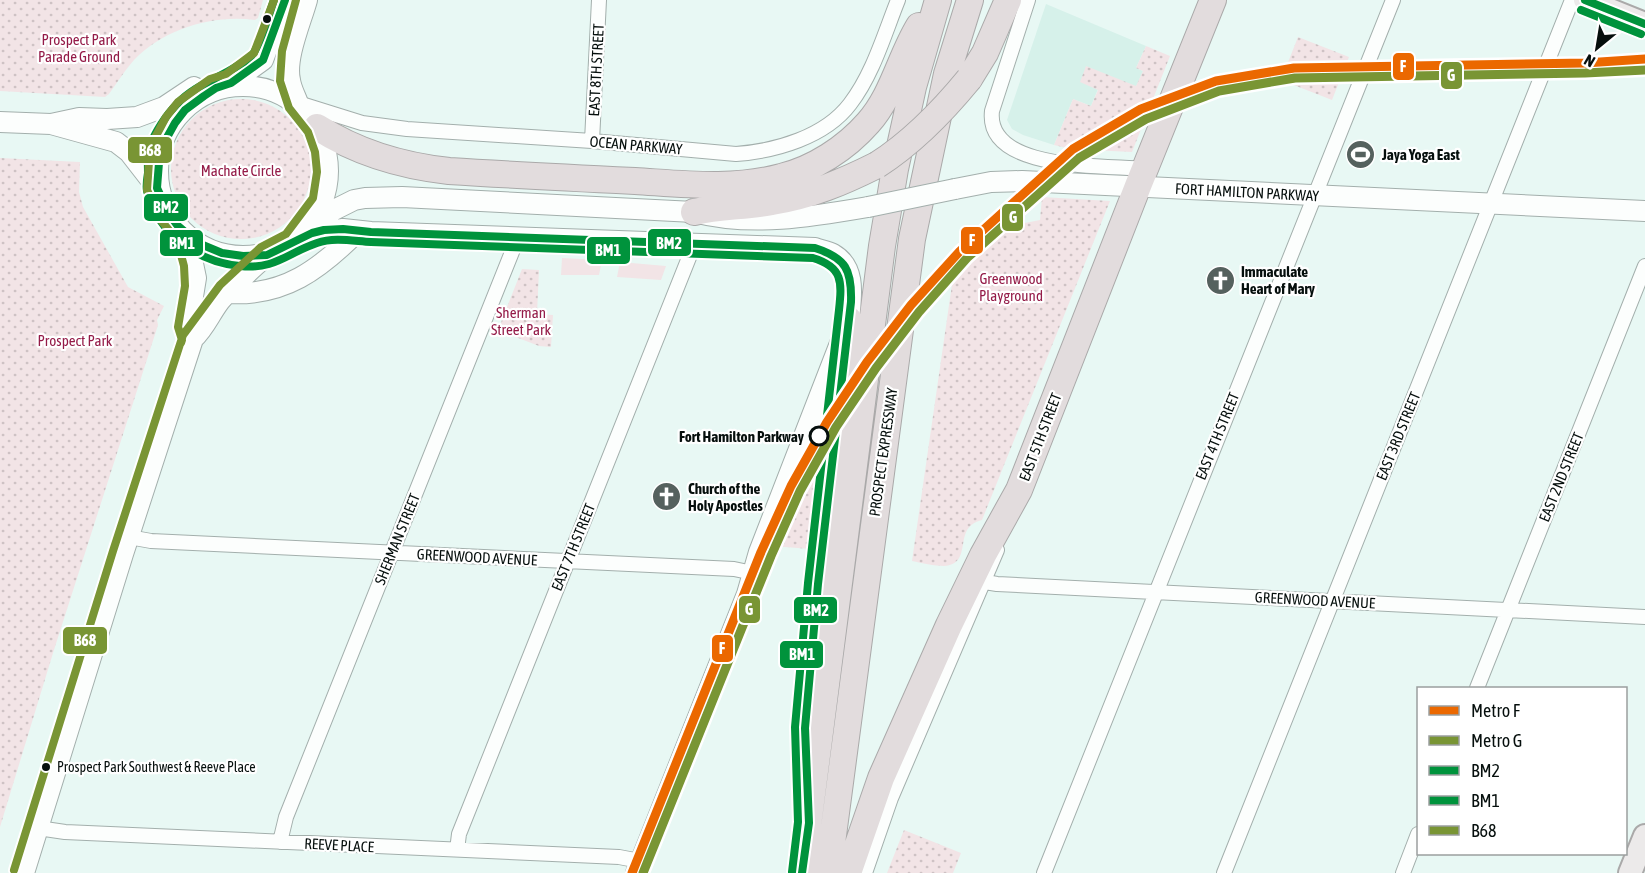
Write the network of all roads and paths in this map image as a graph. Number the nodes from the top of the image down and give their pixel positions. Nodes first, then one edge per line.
1 (285, 0) edge
2 (307, 0) edge
3 (599, 0) edge
4 (898, 0) edge
5 (936, 0) edge
6 (970, 0) edge
7 (1008, 0) edge
8 (1028, 0) edge
9 (1213, 0) edge
10 (1393, 0) edge
11 (1572, 0) edge
12 (1585, 0) edge
13 (1645, 24) edge
14 (231, 83) junction
15 (298, 103) junction
16 (0, 122) edge
17 (51, 124) junction
18 (317, 127) junction
19 (592, 141) junction
20 (1141, 178) junction
21 (157, 188) junction
22 (1314, 195) junction
23 (1490, 203) junction
24 (1645, 211) edge
25 (694, 212) junction
26 (358, 231) junction
27 (312, 233) junction
28 (187, 235) junction
29 (518, 237) junction
30 (293, 242) junction
31 (694, 245) junction
32 (267, 255) junction
33 (1645, 266) edge
34 (270, 291) junction
35 (227, 293) junction
36 (849, 320) junction
37 (194, 339) junction
38 (1019, 490) junction
39 (129, 537) junction
40 (391, 552) junction
41 (567, 562) junction
42 (753, 573) junction
43 (986, 582) junction
44 (1155, 592) junction
45 (1333, 601) junction
46 (1508, 610) junction
47 (1645, 617) edge
48 (1477, 687) edge
49 (808, 823) junction
50 (38, 828) junction
51 (1645, 836) edge
52 (1417, 839) edge
53 (280, 842) junction
54 (457, 850) junction
55 (638, 867) edge
56 (24, 873) edge
57 (802, 873) edge
58 (828, 873) edge
59 (849, 873) edge
60 (865, 873) edge
61 (1044, 873) edge
62 (1224, 873) edge
63 (1403, 873) edge
64 (1630, 873) edge

1 - 14 main road
2 - 15 main road
3 - 19 street, EAST 8TH STREET
4 - 19 street, OCEAN PARKWAY
5 - 18 highway
5 - 49 highway, PROSPECT EXPRESSWAY
6 - 58 highway, PROSPECT EXPRESSWAY
7 - 25 highway, bridge
8 - 20 street
9 - 20 highway, EAST 5TH STREET
10 - 22 street, EAST 4TH STREET
11 - 23 street, EAST 3RD STREET
12 - 13 main road
14 - 15 main road
14 - 17 main road
14 - 21 main road
15 - 18 main road
15 - 19 street, OCEAN PARKWAY
16 - 17 main road
17 - 21 main road
18 - 30 main road
20 - 22 main road, FORT HAMILTON PARKWAY
20 - 25 main road, FORT HAMILTON PARKWAY, bridge
20 - 38 highway, EAST 5TH STREET
21 - 28 main road
22 - 23 main road, FORT HAMILTON PARKWAY
22 - 44 street, EAST 4TH STREET
23 - 24 main road, FORT HAMILTON PARKWAY
23 - 45 street, EAST 3RD STREET
25 - 27 main road, FORT HAMILTON PARKWAY
26 - 27 main road
26 - 29 main road
26 - 34 main road
27 - 30 main road, FORT HAMILTON PARKWAY
28 - 32 main road
28 - 37 main road
29 - 31 main road
29 - 40 street, SHERMAN STREET
30 - 32 main road
31 - 36 main road
31 - 41 street, EAST 7TH STREET
32 - 34 main road
32 - 35 main road
33 - 46 street, EAST 2ND STREET
34 - 35 main road
35 - 37 main road
36 - 42 main road
36 - 49 highway
37 - 39 main road
38 - 43 street, EAST 5TH STREET
38 - 59 highway
39 - 40 street, GREENWOOD AVENUE
39 - 50 main road
40 - 41 street, GREENWOOD AVENUE
40 - 53 street, SHERMAN STREET
41 - 42 street, GREENWOOD AVENUE
41 - 54 street, EAST 7TH STREET
42 - 55 main road
43 - 44 street, GREENWOOD AVENUE
43 - 60 street, EAST 5TH STREET
44 - 45 street, GREENWOOD AVENUE
44 - 61 street, EAST 4TH STREET
45 - 46 street, GREENWOOD AVENUE
45 - 62 street, EAST 3RD STREET
46 - 47 street, GREENWOOD AVENUE
46 - 48 street, EAST 2ND STREET
49 - 57 highway, PROSPECT EXPRESSWAY
50 - 53 street, REEVE PLACE
50 - 56 main road
51 - 64 main road
52 - 63 street
53 - 54 street, REEVE PLACE
54 - 55 street, REEVE PLACE

